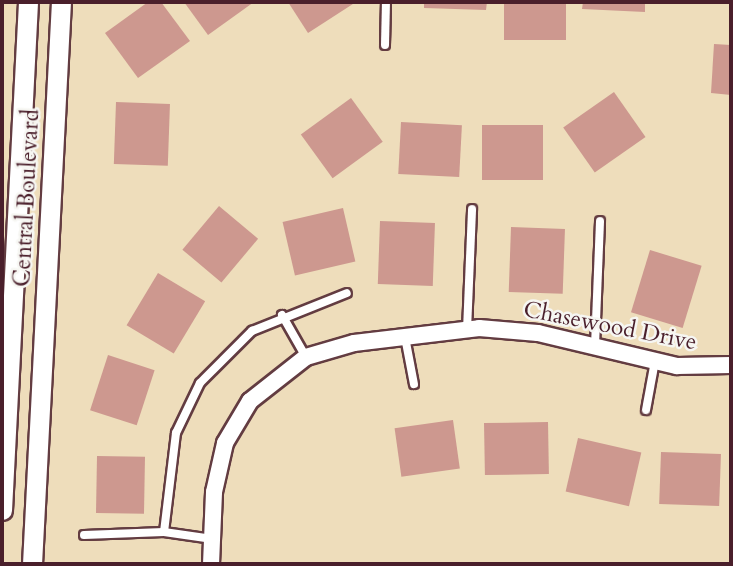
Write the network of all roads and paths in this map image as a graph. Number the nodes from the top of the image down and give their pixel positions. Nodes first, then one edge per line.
1 (28, 2) edge
2 (61, 2) edge
3 (386, 2) edge
4 (384, 45) dead end
5 (472, 209) dead end
6 (600, 221) dead end
7 (347, 293) dead end
8 (282, 315) junction
9 (467, 330) junction
10 (405, 337) junction
11 (595, 346) junction
12 (306, 357) junction
13 (655, 361) junction
14 (731, 365) edge
15 (414, 384) dead end
16 (646, 410) dead end
17 (2, 510) edge
18 (163, 532) junction
19 (84, 536) dead end
20 (212, 539) junction
21 (33, 564) edge
22 (211, 564) edge

1 - 17 street, Central Boulevard
2 - 21 street, Central Boulevard
3 - 4 lane
5 - 9 lane
6 - 11 lane
7 - 8 lane
8 - 12 lane
8 - 18 lane
9 - 10 street, Chasewood Drive
9 - 11 street, Chasewood Drive
10 - 12 street, Chasewood Drive
10 - 15 lane
11 - 13 street, Chasewood Drive
12 - 20 street, Chasewood Drive
13 - 14 street, Chasewood Drive
13 - 16 lane
18 - 19 lane
18 - 20 lane
20 - 22 street, Chasewood Drive

